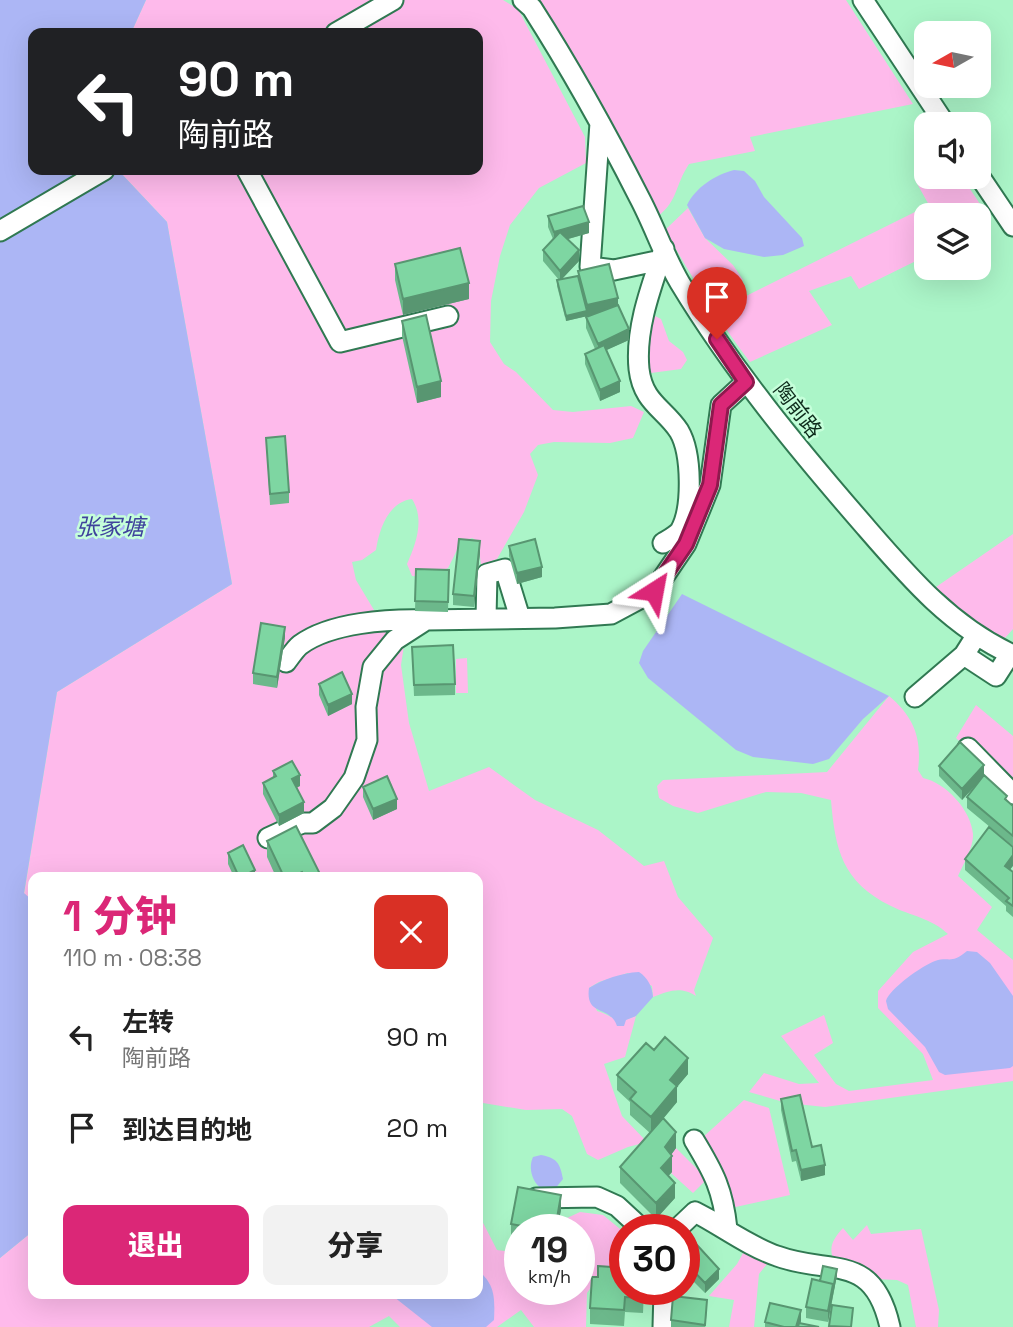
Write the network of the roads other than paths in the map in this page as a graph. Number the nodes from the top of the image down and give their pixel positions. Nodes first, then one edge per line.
1 (393, 0) edge
2 (523, 0) edge
3 (863, 0) edge
4 (345, 28) edge
5 (938, 112) edge
6 (600, 123) junction
7 (95, 175) edge
8 (250, 175) edge
9 (988, 189) edge
10 (1013, 226) edge
11 (0, 231) edge
12 (662, 255) junction
13 (448, 316) dead end
14 (746, 382) junction
15 (674, 541) junction
16 (486, 618) junction
17 (520, 618) junction
18 (426, 620) junction
19 (975, 636) junction
20 (1012, 654) edge
21 (964, 655) junction
22 (286, 662) dead end
23 (915, 698) dead end
24 (968, 748) edge
25 (1013, 794) edge
26 (268, 838) edge
27 (694, 1140) dead end
28 (529, 1198) edge
29 (626, 1214) edge
30 (700, 1215) edge
31 (727, 1229) junction
32 (664, 1305) edge
33 (663, 1327) edge
34 (890, 1327) edge

1 - 4 street
2 - 6 street, 陶前路
3 - 5 street
6 - 12 street, 陶前路
6 - 12 street
7 - 11 street
8 - 13 street
9 - 10 street
12 - 14 street, 陶前路
12 - 15 street
14 - 15 street
14 - 19 street, 陶前路
15 - 17 street
16 - 17 street
16 - 17 street
16 - 18 street
18 - 22 street
18 - 26 street
19 - 20 street, 陶前路
19 - 21 street
20 - 21 street
21 - 23 street
24 - 25 street
27 - 31 street
28 - 29 street
30 - 31 street
31 - 34 street
32 - 33 street

